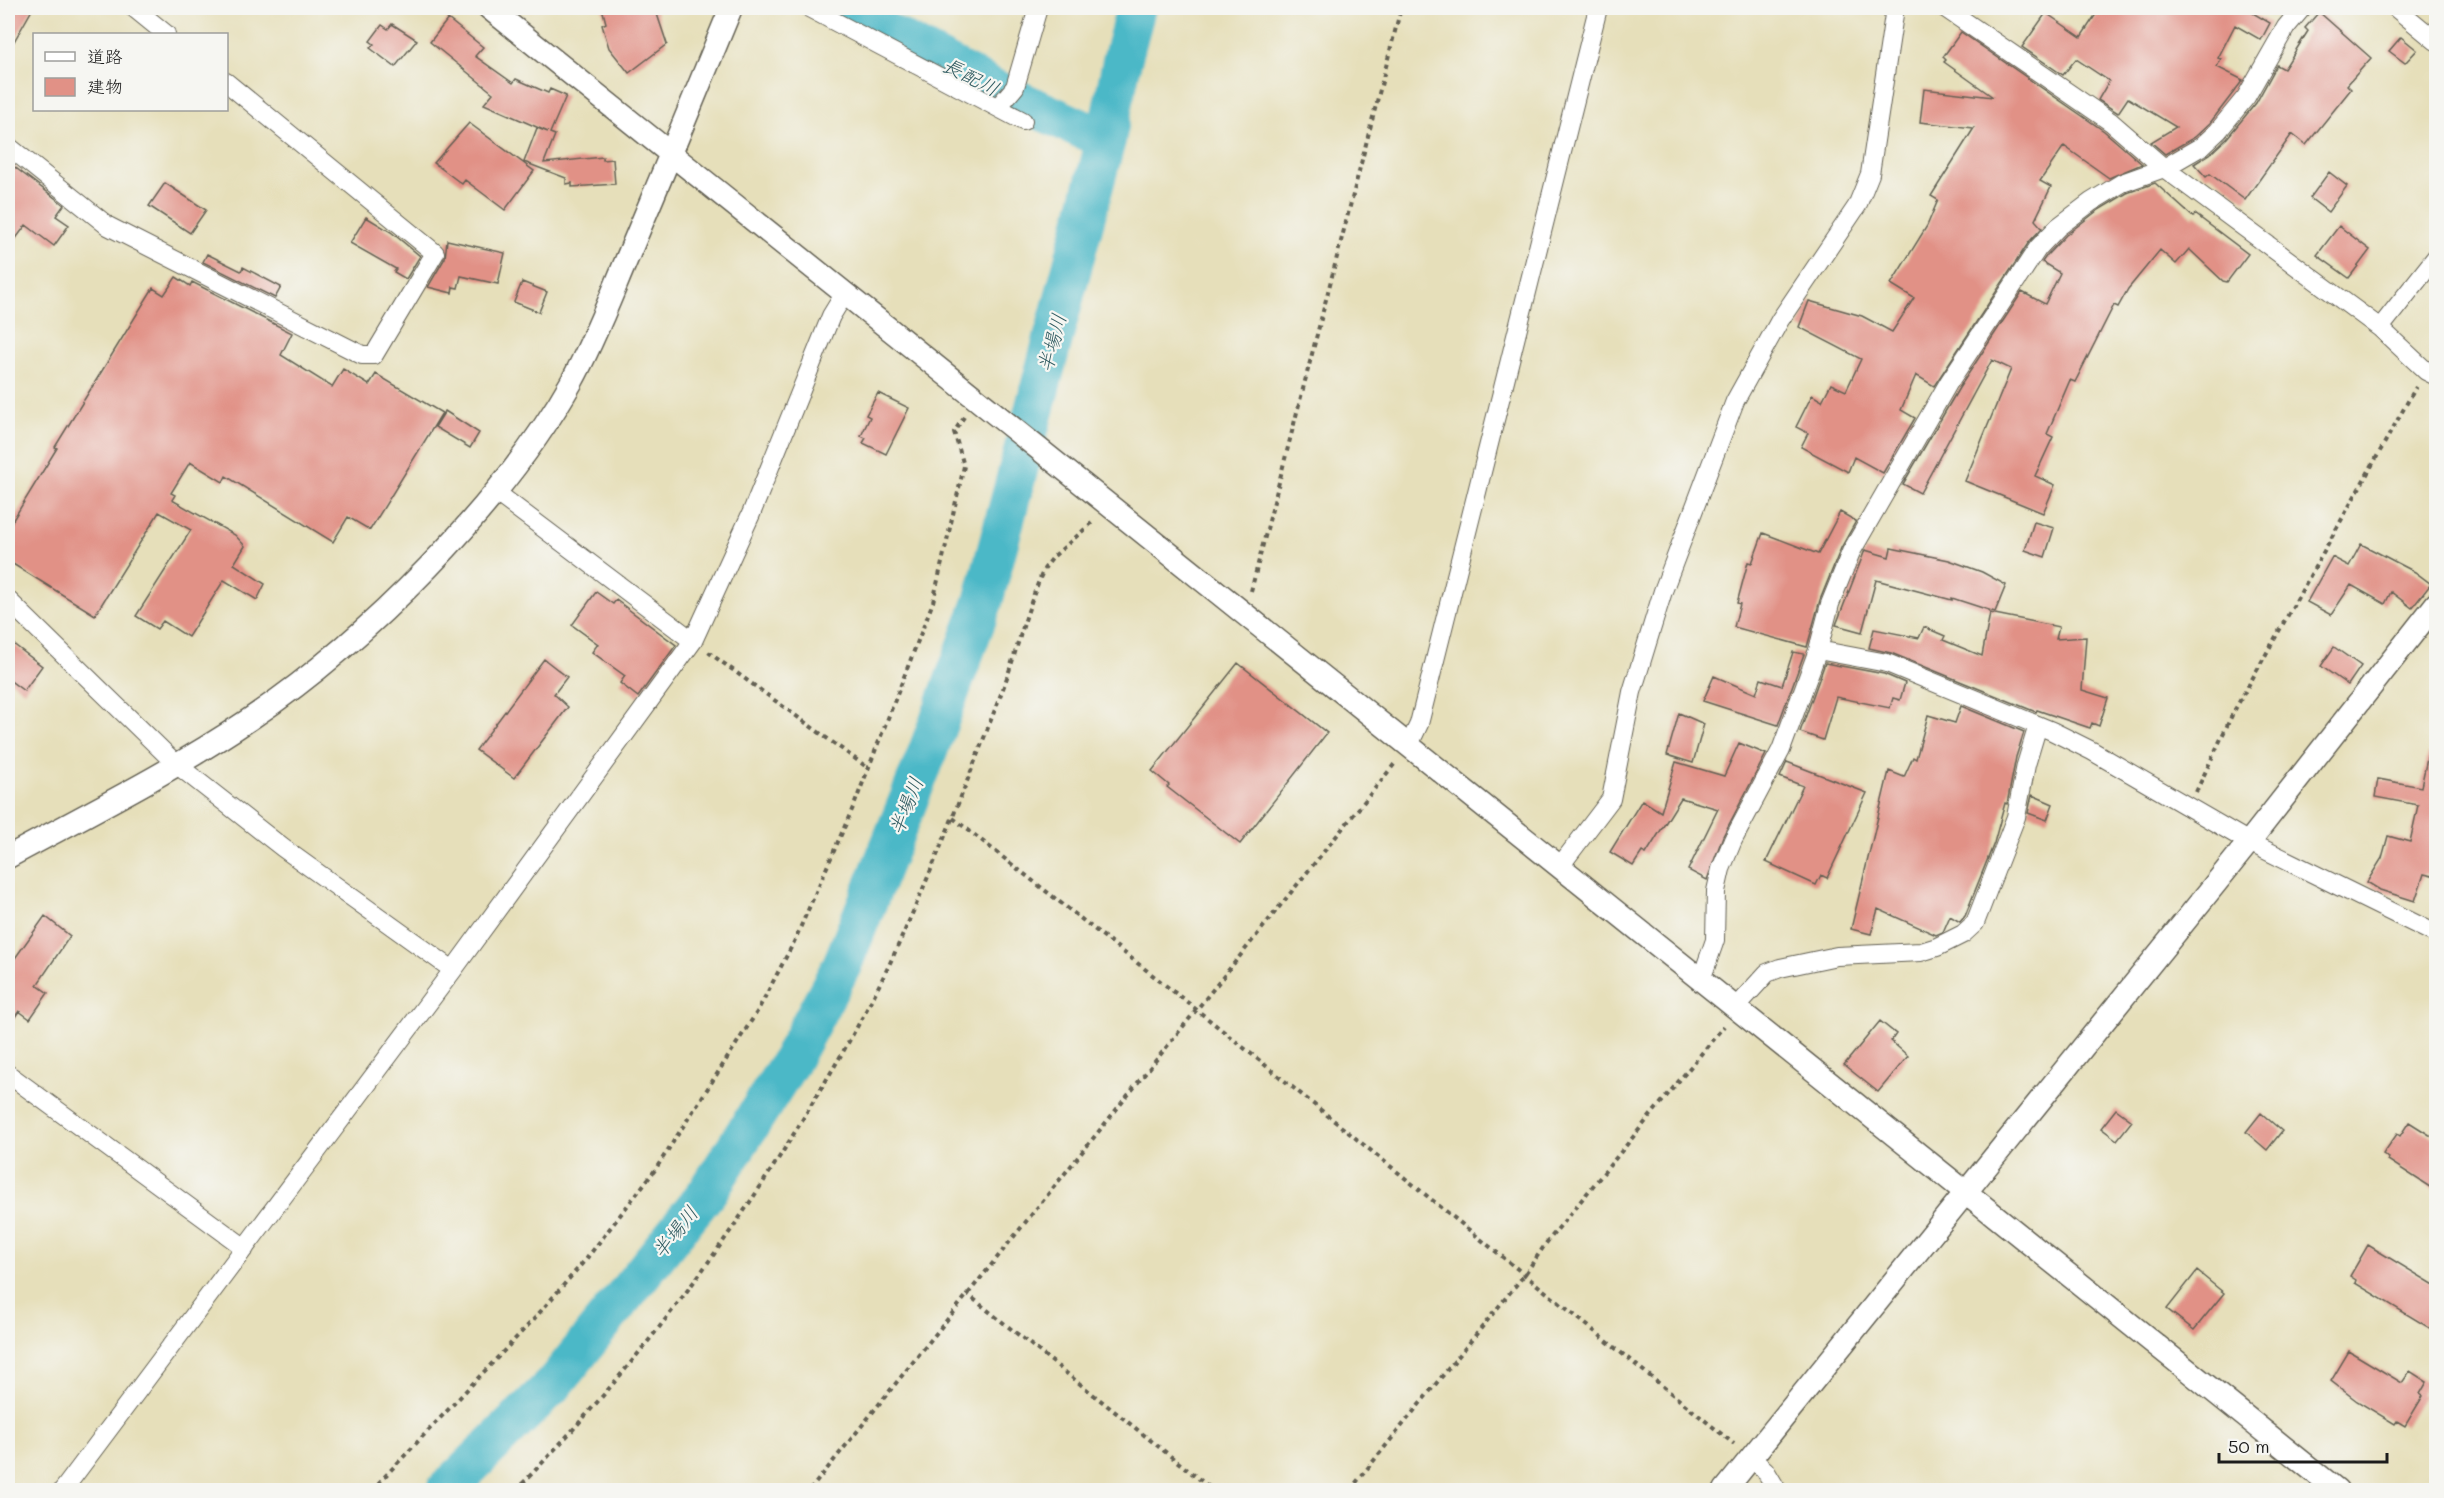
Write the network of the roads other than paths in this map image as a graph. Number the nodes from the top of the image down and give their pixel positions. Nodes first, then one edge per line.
1 (134, 8) edge
2 (489, 8) edge
3 (731, 8) edge
4 (809, 8) edge
5 (1038, 8) edge
6 (1598, 8) edge
7 (1895, 8) edge
8 (1945, 8) edge
9 (2302, 8) edge
10 (2396, 8) edge
11 (165, 33) edge
12 (2436, 41) edge
13 (228, 83) edge
14 (1001, 105) junction
15 (1023, 121) dead end
16 (8, 146) edge
17 (671, 153) junction
18 (2164, 168) junction
19 (2436, 257) edge
20 (845, 292) junction
21 (2380, 328) junction
22 (2431, 374) edge
23 (494, 491) junction
24 (8, 600) edge
25 (2436, 604) edge
26 (693, 641) junction
27 (1818, 650) junction
28 (2038, 725) junction
29 (1409, 745) junction
30 (176, 764) junction
31 (2249, 842) junction
32 (8, 856) edge
33 (1560, 867) junction
34 (2436, 934) edge
35 (453, 970) junction
36 (1701, 980) junction
37 (1735, 1008) junction
38 (8, 1074) edge
39 (1966, 1192) junction
40 (245, 1248) junction
41 (1751, 1458) junction
42 (63, 1491) edge
43 (1725, 1491) edge
44 (1777, 1491) edge
45 (2337, 1491) edge

1 - 11 street
2 - 17 street
3 - 17 street
4 - 14 street
5 - 14 street
6 - 29 street
7 - 33 street
8 - 18 street
9 - 18 street
10 - 12 street
13 - 16 street
14 - 15 street
17 - 20 street
17 - 23 street
18 - 21 street
18 - 27 street
19 - 21 street
20 - 26 street
20 - 29 street
21 - 22 street
23 - 26 street
23 - 30 street
24 - 30 street
25 - 31 street
26 - 35 street
27 - 28 street
27 - 36 street
28 - 31 street
28 - 37 street
29 - 33 street
30 - 32 street
30 - 35 street
31 - 34 street
31 - 39 street
33 - 36 street
35 - 40 street
36 - 37 street
37 - 39 street
38 - 40 street
39 - 41 street
39 - 45 street
40 - 42 street
41 - 43 street
41 - 44 street

